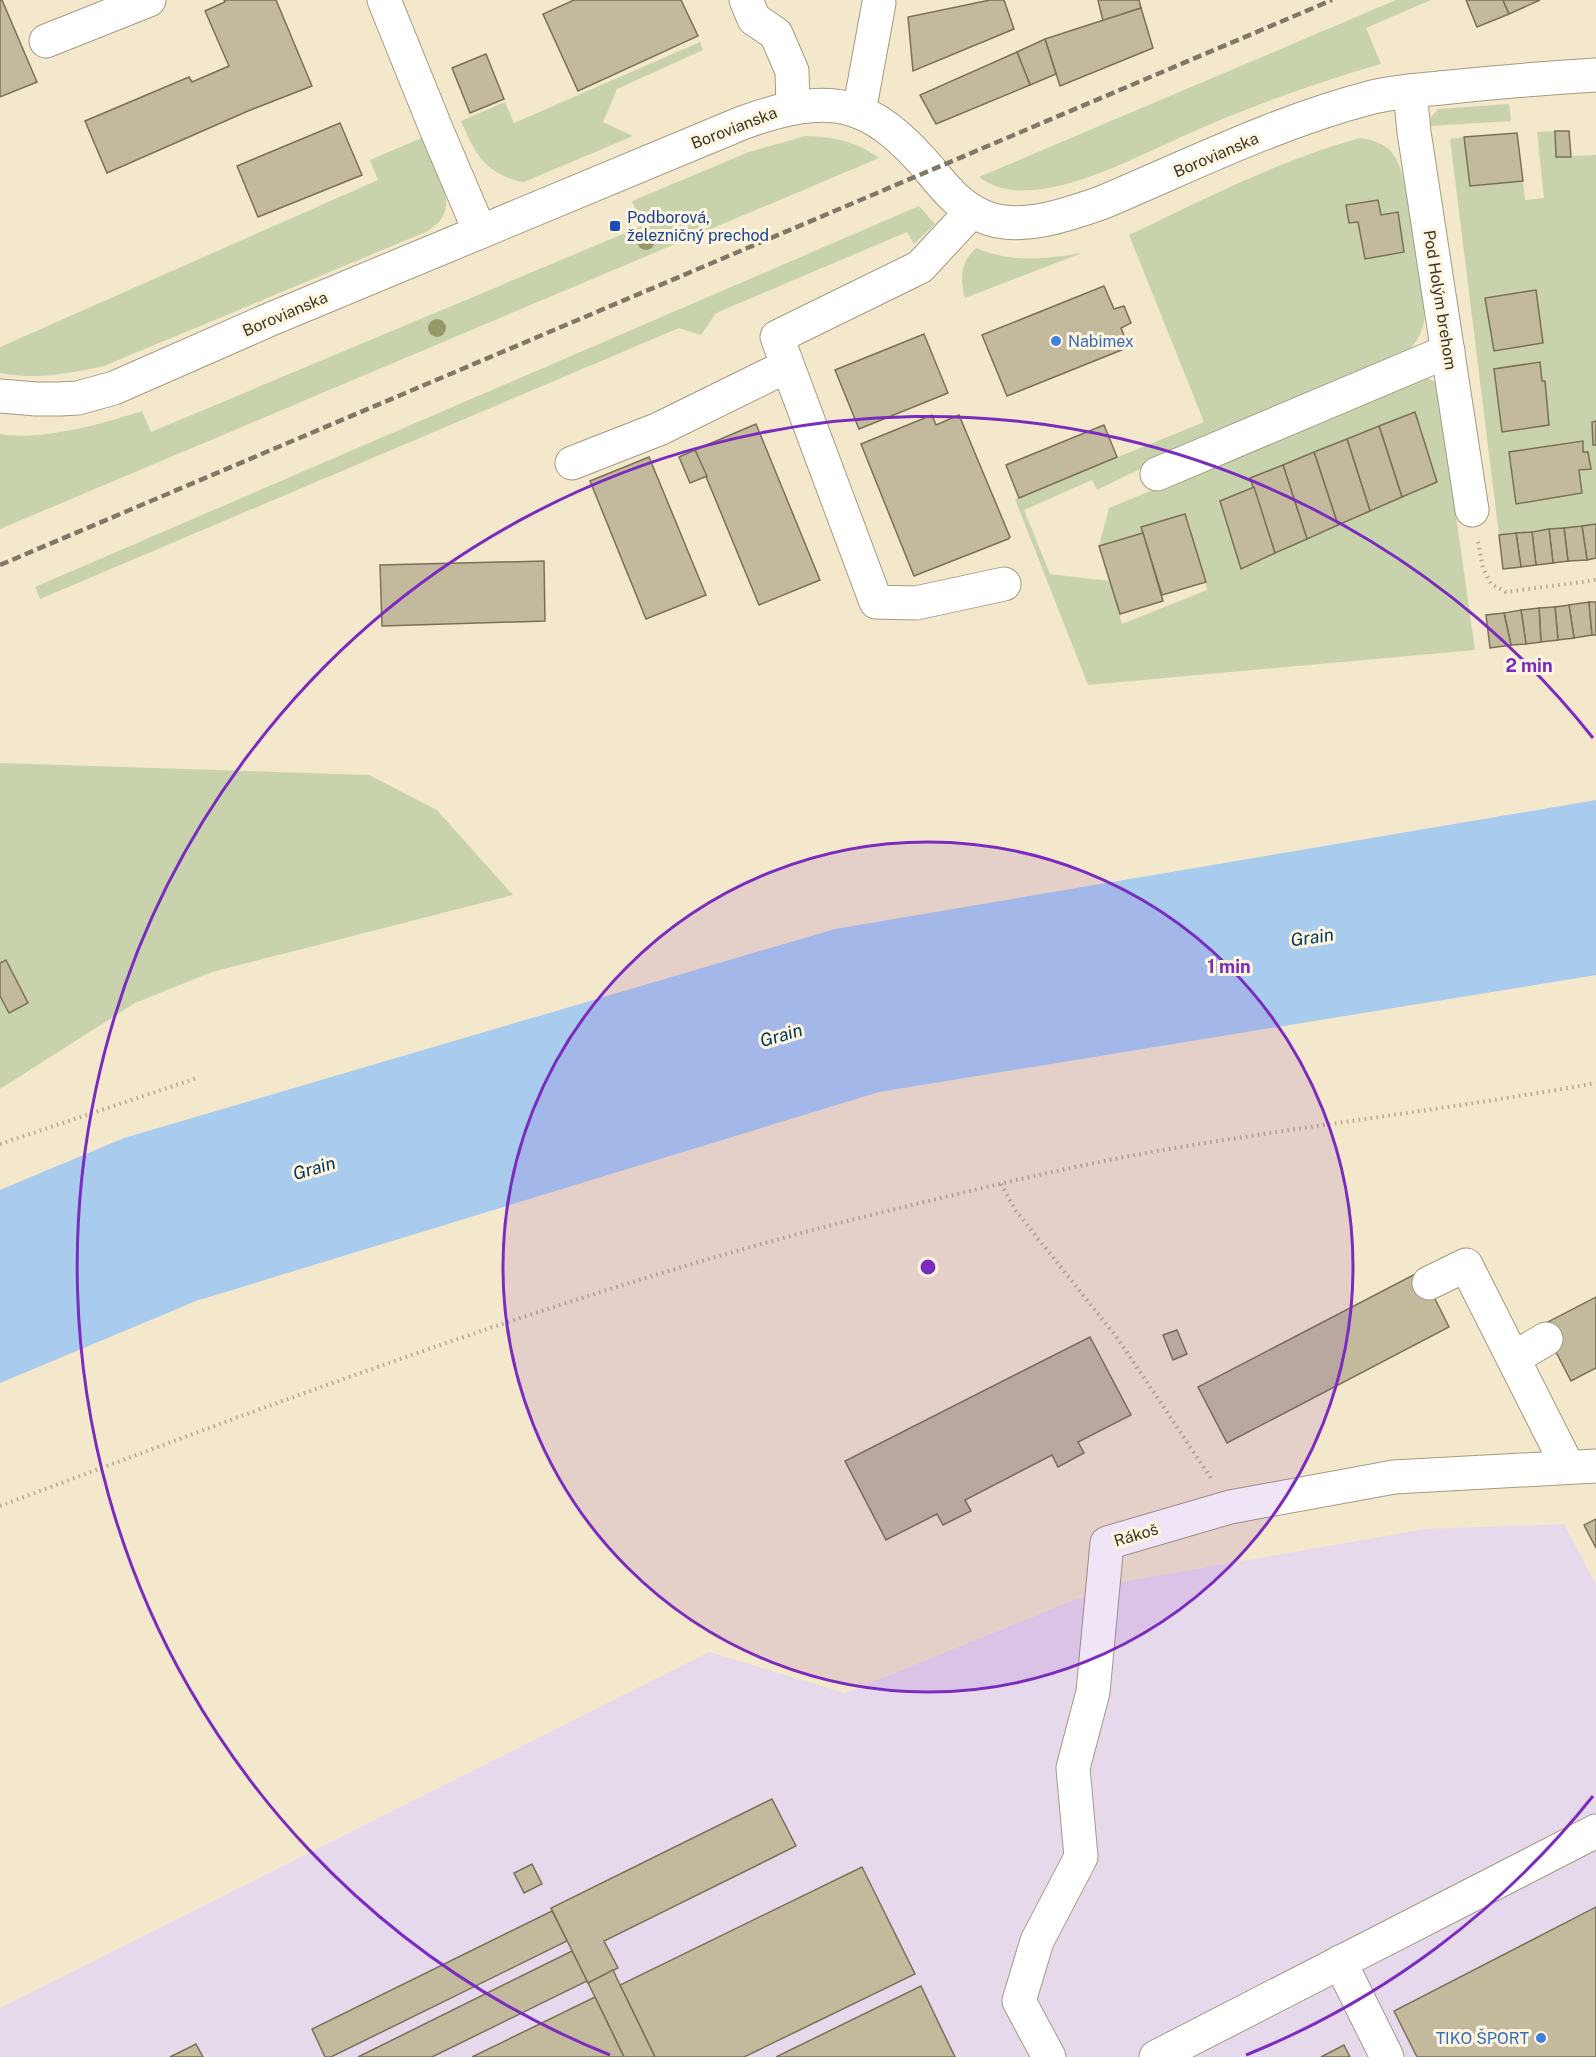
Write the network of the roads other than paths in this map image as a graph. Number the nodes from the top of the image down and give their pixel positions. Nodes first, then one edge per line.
1 (149, 0) edge
2 (384, 0) edge
3 (746, 0) edge
4 (879, 3) dead end
5 (46, 42) dead end
6 (1596, 75) edge
7 (1410, 91) junction
8 (793, 108) junction
9 (858, 111) junction
10 (972, 212) junction
11 (480, 232) junction
12 (1448, 351) junction
13 (787, 366) junction
14 (0, 396) edge
15 (572, 463) dead end
16 (1157, 474) dead end
17 (1472, 510) road end
18 (1004, 584) dead end
19 (1429, 1283) dead end
20 (1546, 1339) dead end
21 (1514, 1358) junction
22 (1582, 1466) edge
23 (1596, 1831) edge
24 (1340, 1962) junction
25 (1049, 2057) edge
26 (1156, 2057) edge
27 (1388, 2057) edge

1 - 5 street
2 - 11 street
3 - 8 street
4 - 9 street
6 - 7 street, Borovianska
7 - 10 street, Borovianska
7 - 12 street, Pod Holým brehom
8 - 9 street, Borovianska
8 - 11 street, Borovianska
9 - 10 street, Borovianska
10 - 13 street
11 - 14 street, Borovianska
12 - 16 street
12 - 17 street, Pod Holým brehom
13 - 15 street
13 - 18 street
19 - 21 street
20 - 21 street
21 - 22 street
22 - 25 street, Rákoš
23 - 24 street
24 - 26 street
24 - 27 street

